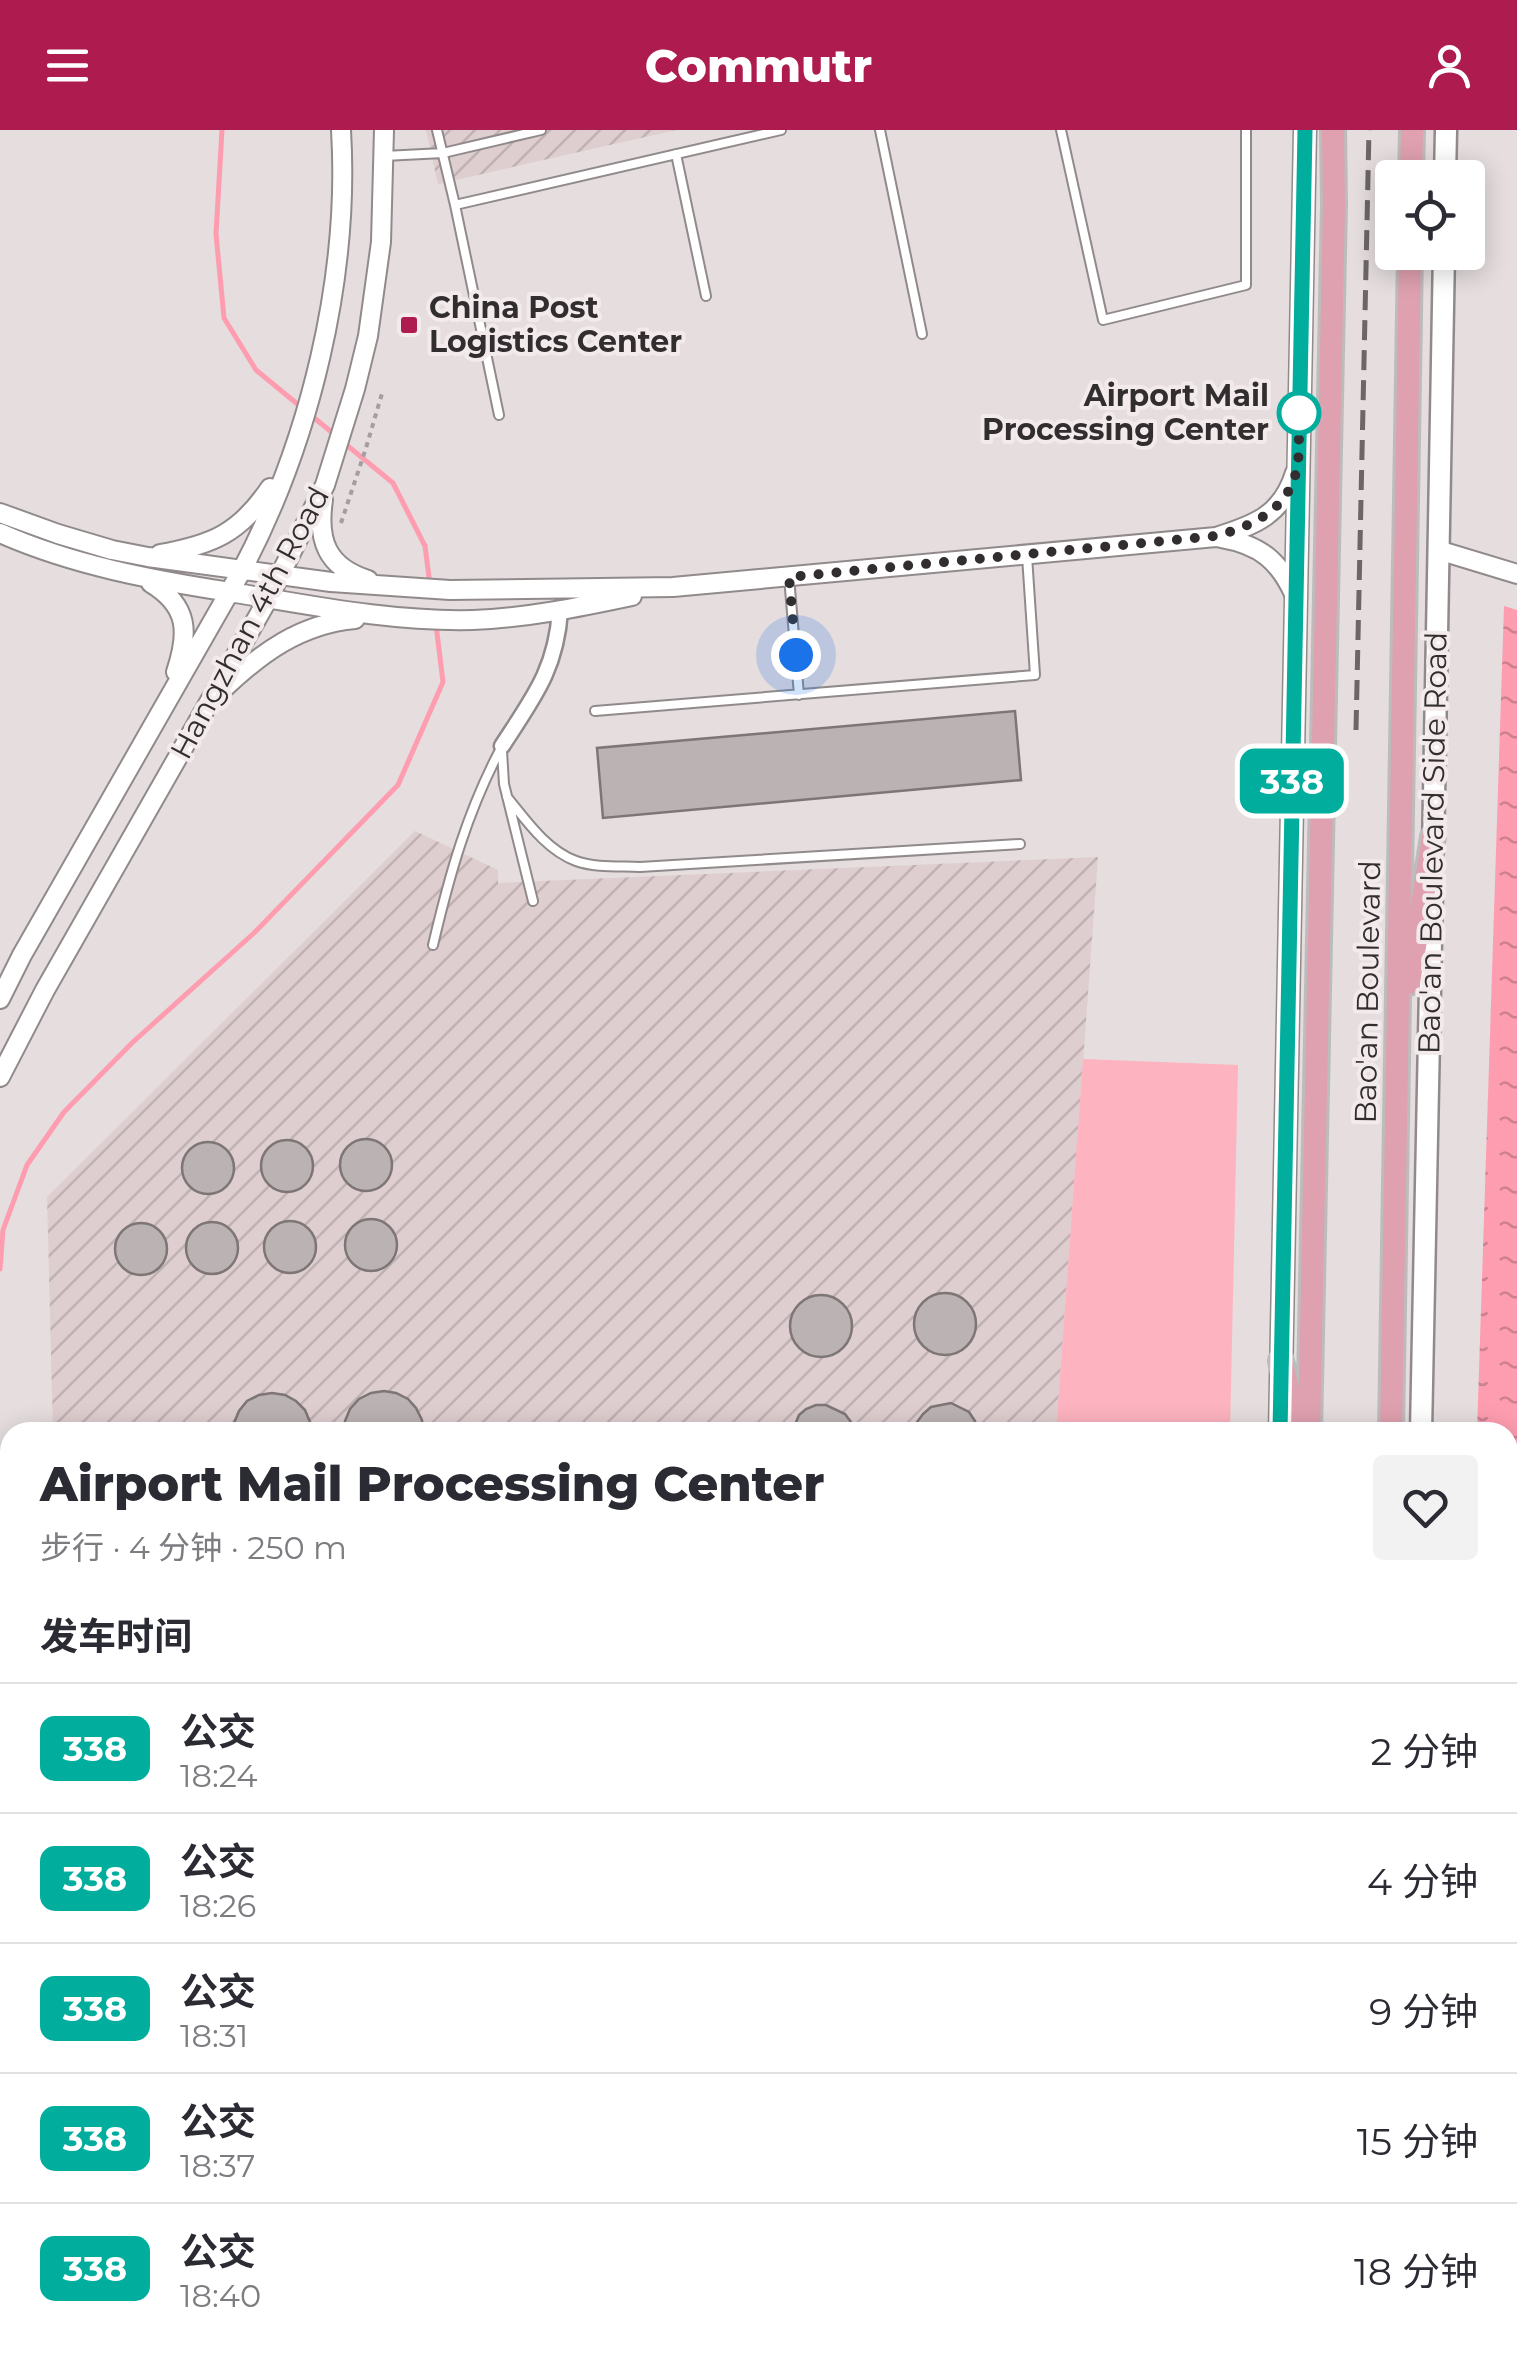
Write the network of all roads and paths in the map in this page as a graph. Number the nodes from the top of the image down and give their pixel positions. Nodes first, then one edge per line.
1 (340, 130) edge
2 (384, 130) edge
3 (437, 130) edge
4 (541, 130) edge
5 (781, 130) edge
6 (880, 130) edge
7 (1061, 130) edge
8 (1246, 130) edge
9 (1304, 130) edge
10 (1333, 130) edge
11 (1412, 130) edge
12 (1446, 130) edge
13 (442, 153) junction
14 (676, 154) junction
15 (384, 156) junction
16 (1411, 160) edge
17 (1445, 160) edge
18 (454, 205) junction
19 (1410, 270) edge
20 (1444, 270) edge
21 (706, 296) dead end
22 (922, 334) dead end
23 (383, 390) dead end
24 (498, 415) dead end
25 (288, 463) junction
26 (1298, 464) junction
27 (325, 485) junction
28 (0, 513) edge
29 (340, 525) dead end
30 (0, 533) edge
31 (1216, 536) junction
32 (1438, 550) junction
33 (1027, 554) junction
34 (148, 557) junction
35 (242, 570) junction
36 (1517, 574) edge
37 (138, 576) junction
38 (280, 576) junction
39 (789, 577) junction
40 (398, 588) junction
41 (673, 588) junction
42 (229, 592) junction
43 (1295, 596) junction
44 (268, 598) junction
45 (560, 611) junction
46 (385, 616) junction
47 (799, 694) junction
48 (208, 704) junction
49 (165, 705) junction
50 (594, 711) dead end
51 (502, 746) junction
52 (507, 797) junction
53 (1433, 837) junction
54 (1020, 844) dead end
55 (533, 901) dead end
56 (433, 945) dead end
57 (0, 999) edge
58 (1397, 1056) junction
59 (0, 1077) edge
60 (1281, 1360) junction
61 (1280, 1422) edge
62 (1296, 1422) edge
63 (1308, 1422) edge
64 (1391, 1422) edge
65 (1421, 1422) edge

1 - 25 street, Hangzhan 4th Road
2 - 15 street, Hangzhan 4th Road
3 - 13 lane
4 - 13 lane
5 - 14 lane
6 - 22 lane
7 - 8 lane
9 - 26 main road
10 - 63 main road, Bao'an Boulevard
11 - 16 main road
12 - 17 main road
13 - 15 lane
13 - 18 lane
14 - 18 lane
14 - 21 lane
15 - 27 street, Hangzhan 4th Road
18 - 24 lane
19 - 58 main road, Bao'an Boulevard
20 - 32 main road, Bao'an Boulevard Side Road
23 - 29 path
25 - 34 street
25 - 35 street, Hangzhan 4th Road
26 - 31 street
26 - 43 main road
27 - 38 street, Hangzhan 4th Road
27 - 40 street
28 - 34 street
30 - 37 street
31 - 33 street
31 - 43 street
32 - 36 street
32 - 53 main road, Bao'an Boulevard Side Road
33 - 39 street
33 - 47 lane
34 - 35 street
35 - 38 street
35 - 42 street, Hangzhan 4th Road
37 - 42 street
37 - 49 street
38 - 40 street
38 - 44 street, Hangzhan 4th Road
39 - 41 street
39 - 47 lane
40 - 41 street
41 - 45 street
42 - 44 street
42 - 49 street, Hangzhan 4th Road
43 - 60 main road
44 - 46 street
44 - 48 street, Hangzhan 4th Road
45 - 46 street
45 - 51 street
46 - 48 street
47 - 50 lane
48 - 59 street, Hangzhan 4th Road
49 - 57 street, Hangzhan 4th Road
51 - 52 lane
51 - 56 lane
52 - 54 lane
52 - 55 lane
53 - 58 main road
53 - 65 main road, Bao'an Boulevard Side Road
58 - 64 main road, Bao'an Boulevard
60 - 61 main road
60 - 62 main road

